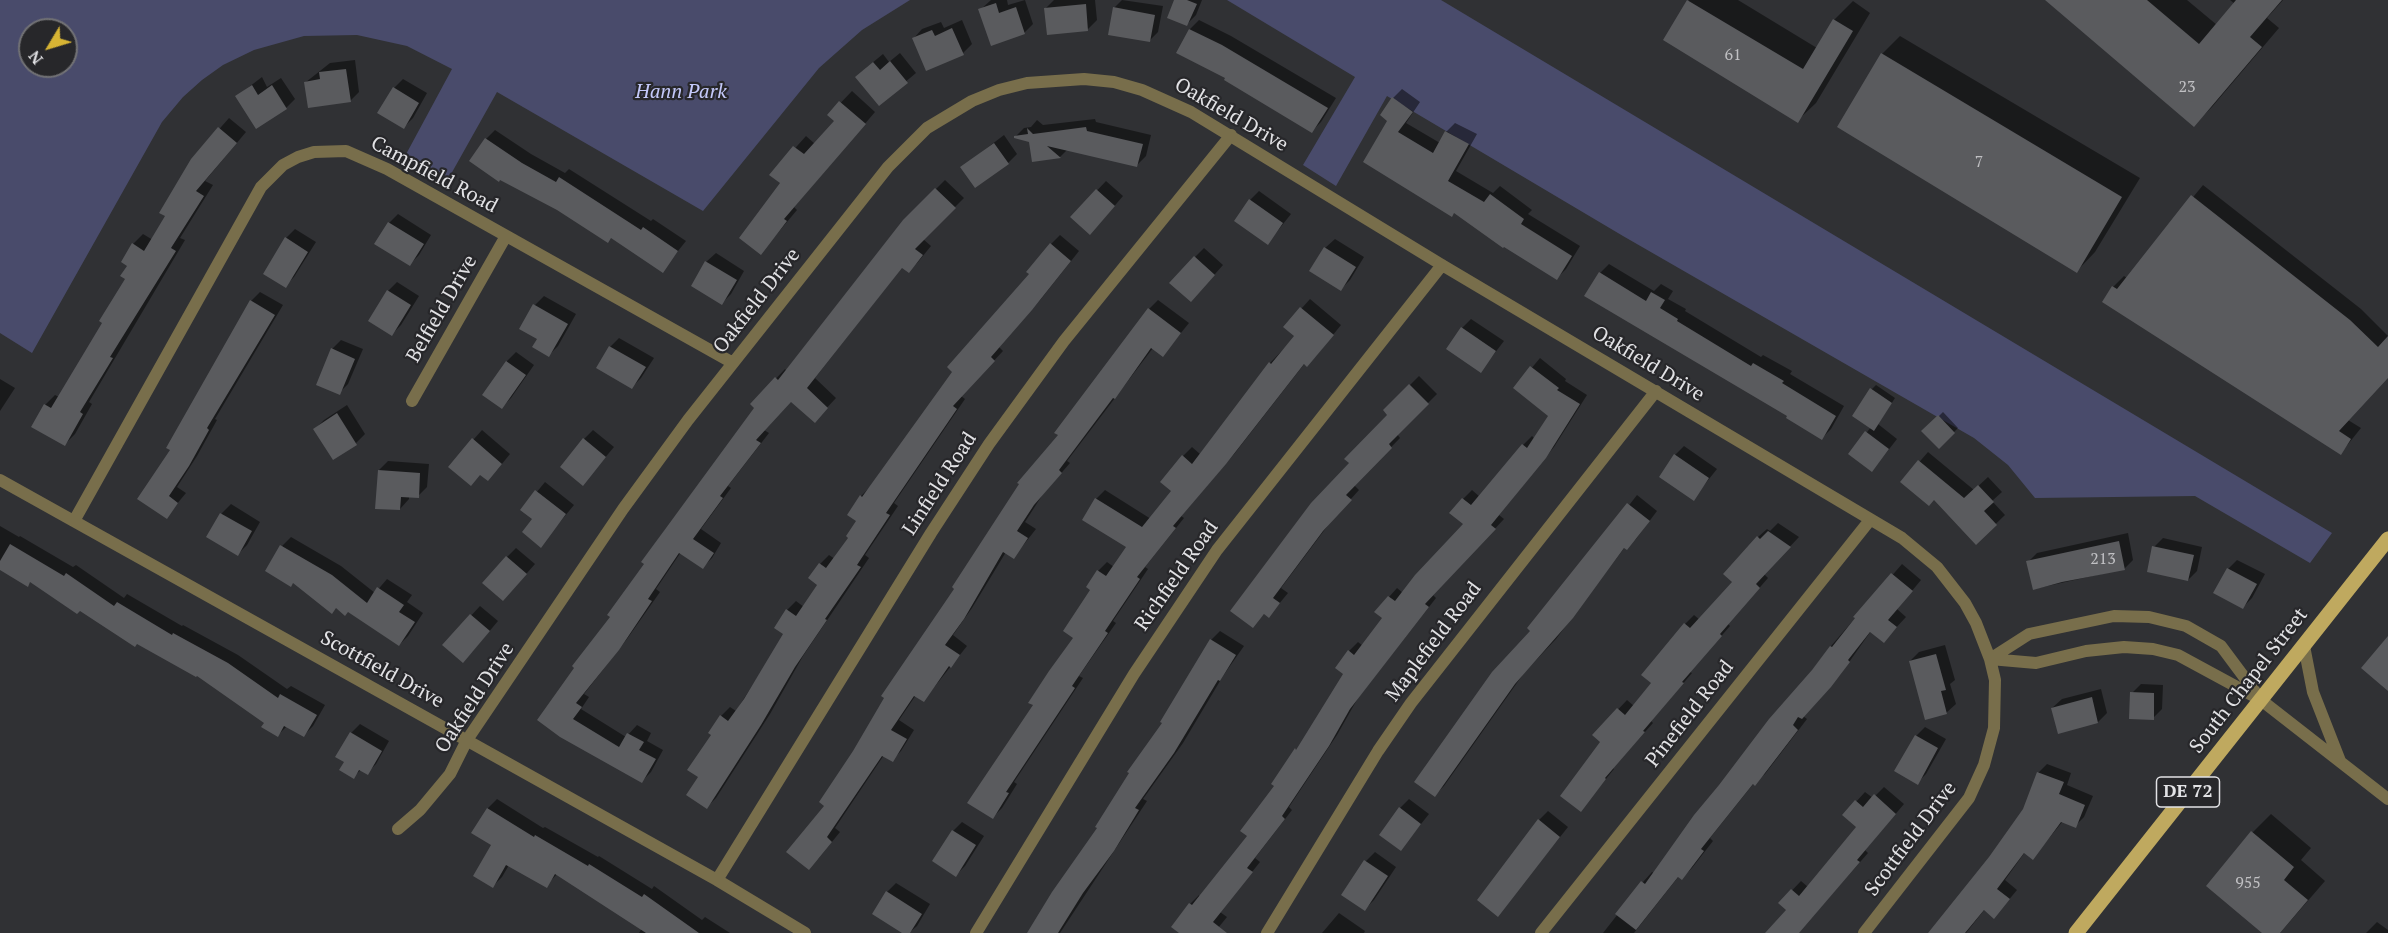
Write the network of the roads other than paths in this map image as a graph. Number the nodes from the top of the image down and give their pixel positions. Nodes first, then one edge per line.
1 (1231, 135) junction
2 (506, 236) junction
3 (1442, 265) junction
4 (733, 363) junction
5 (1656, 391) junction
6 (412, 401) dead end
7 (0, 480) edge
8 (1870, 520) junction
9 (74, 521) junction
10 (2388, 539) edge
11 (2304, 646) junction
12 (1990, 659) junction
13 (2261, 700) junction
14 (467, 740) junction
15 (2340, 762) junction
16 (2388, 799) edge
17 (398, 829) dead end
18 (717, 880) junction
19 (805, 933) edge
20 (976, 933) edge
21 (1267, 933) edge
22 (1541, 933) edge
23 (1864, 933) edge
24 (2076, 933) edge

1 - 3 street, Oakfield Drive
1 - 4 street, Oakfield Drive
1 - 18 street, Linfield Road
2 - 4 street, Campfield Road
2 - 6 street, Belfield Drive
2 - 9 street, Campfield Road
3 - 5 street, Oakfield Drive
3 - 20 street, Richfield Road
4 - 14 street, Oakfield Drive
5 - 8 street, Oakfield Drive
5 - 21 street, Maplefield Road
7 - 9 street, Scottfield Drive
8 - 12 street, Oakfield Drive
8 - 22 street, Pinefield Road
9 - 14 street, Scottfield Drive
10 - 11 main road, South Chapel Street / DE 72
11 - 13 main road, South Chapel Street / DE 72
11 - 15 street
12 - 13 street
12 - 13 street
12 - 23 street, Scottfield Drive
13 - 15 street
13 - 24 main road, South Chapel Street / DE 72
14 - 17 street, Oakfield Drive
14 - 18 street, Scottfield Drive
15 - 16 street
18 - 19 street, Scottfield Drive

